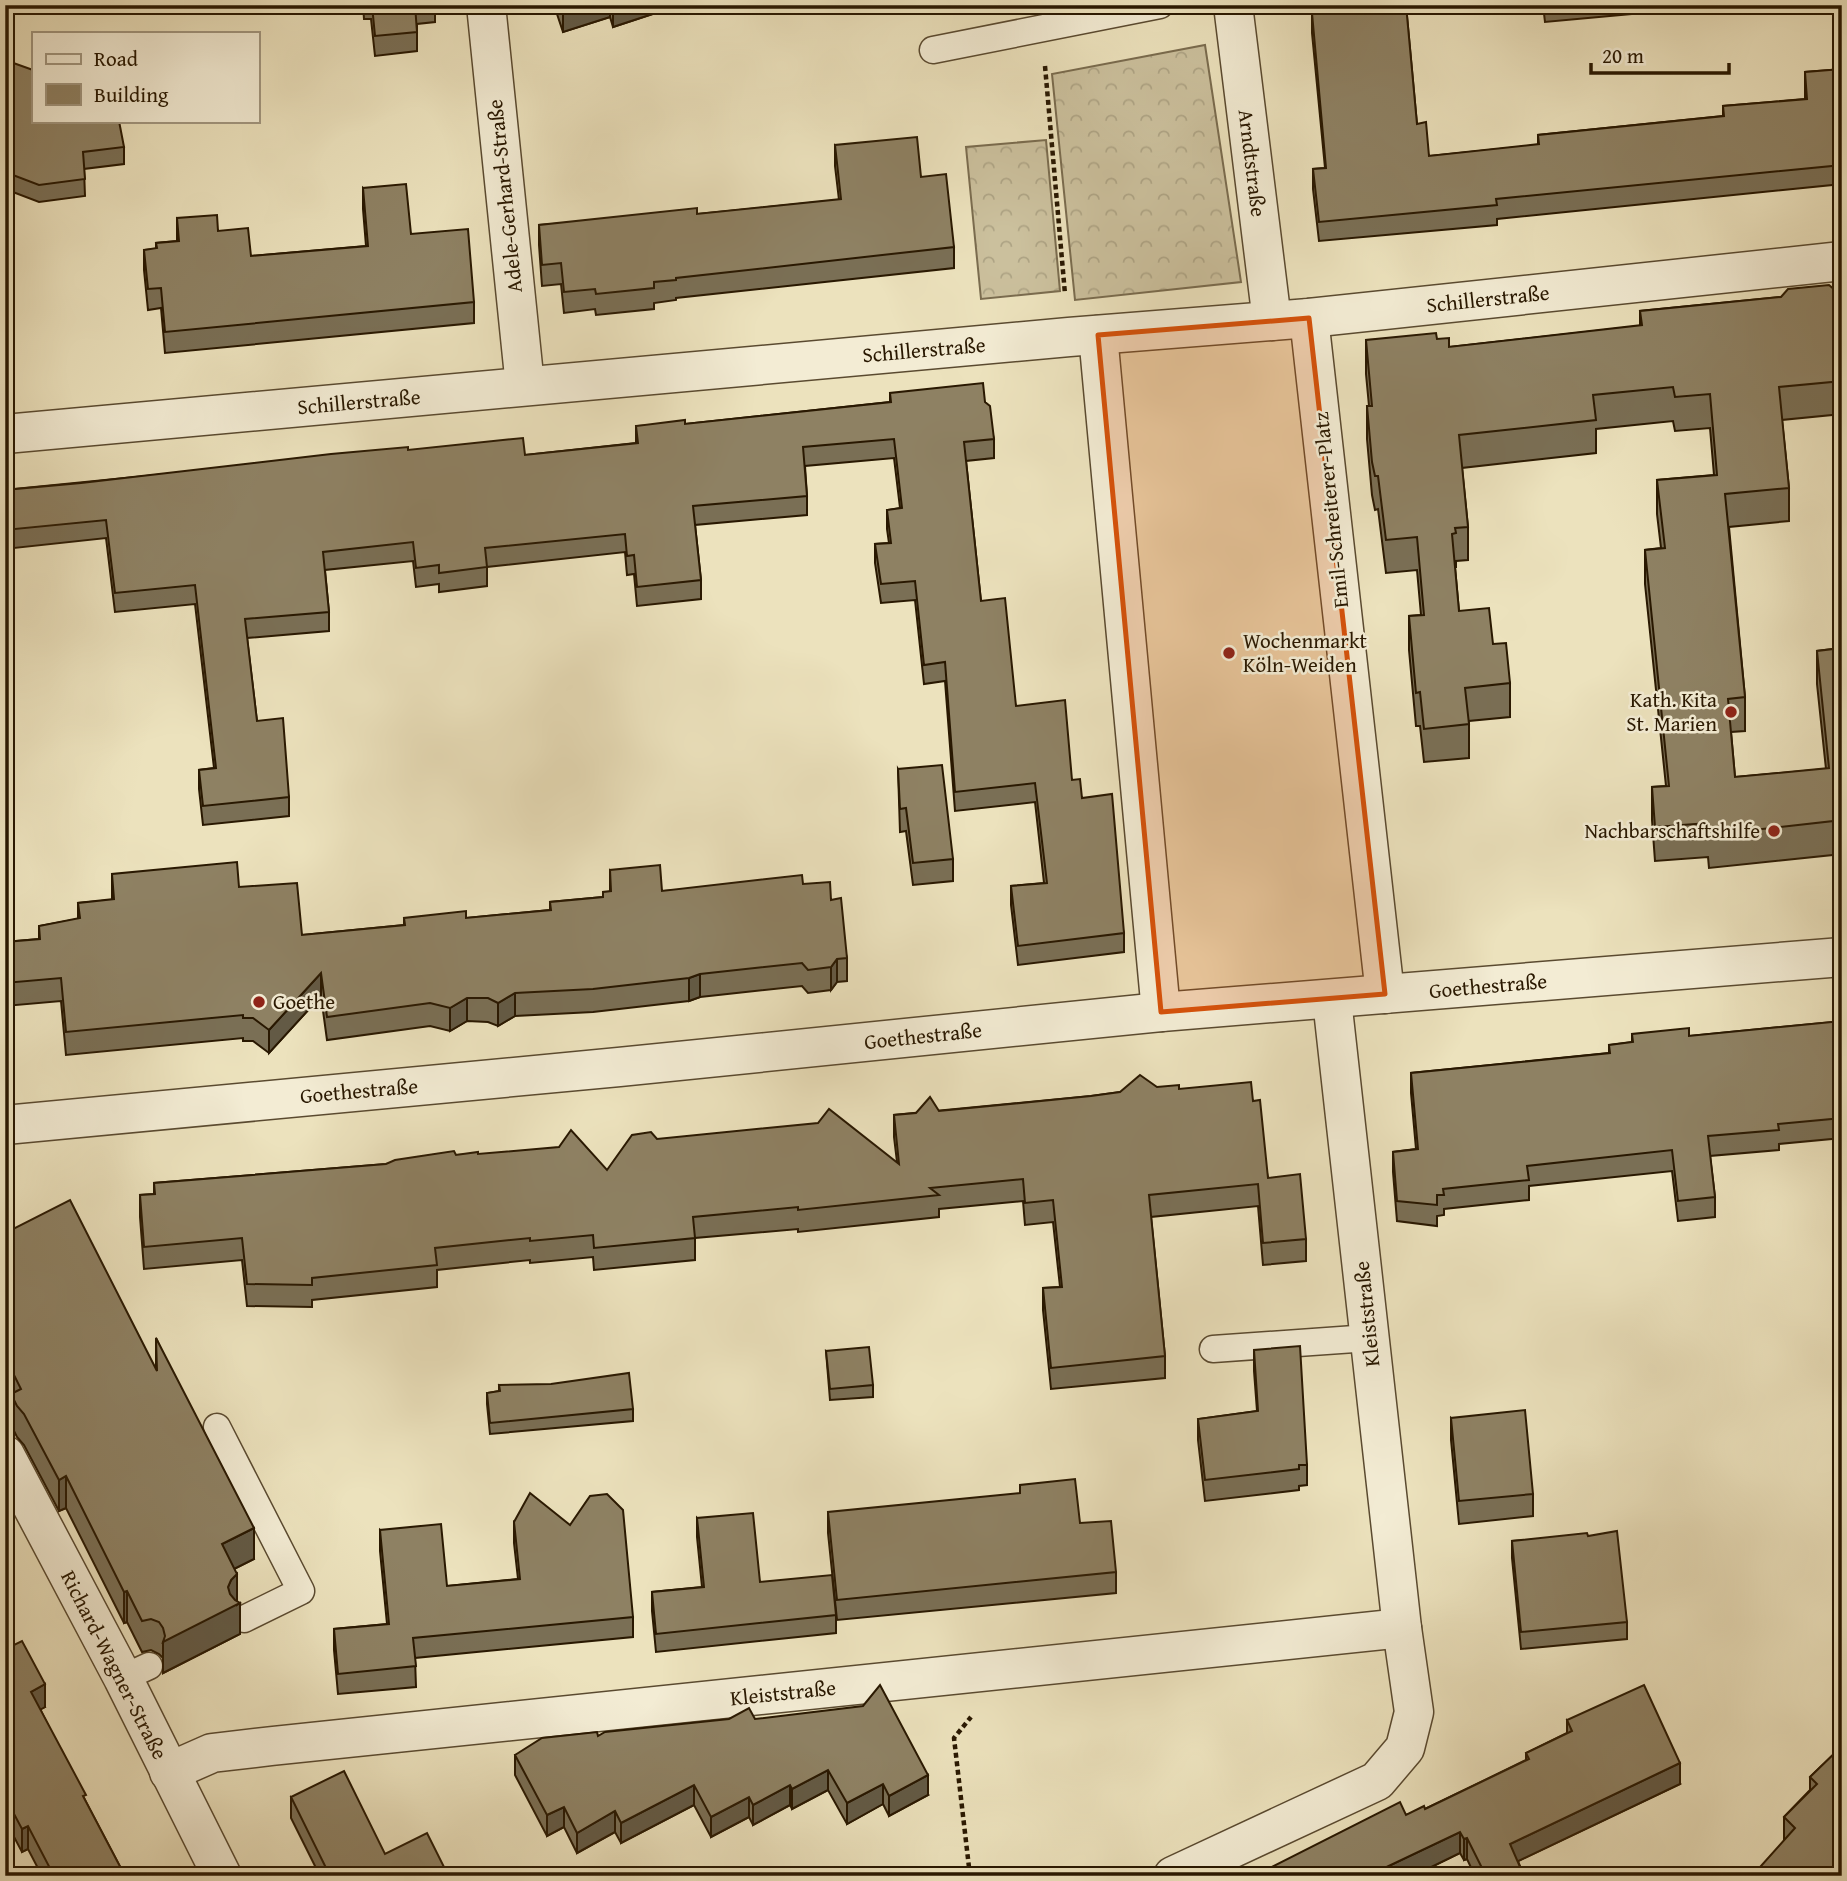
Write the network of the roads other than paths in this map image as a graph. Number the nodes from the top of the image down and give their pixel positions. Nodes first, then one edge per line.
1 (486, 5) edge
2 (1160, 5) edge
3 (1233, 5) edge
4 (933, 50) dead end
5 (1842, 261) edge
6 (1290, 319) junction
7 (1084, 336) junction
8 (525, 386) junction
9 (5, 434) edge
10 (1842, 957) edge
11 (1385, 994) junction
12 (1332, 1000) junction
13 (1161, 1012) junction
14 (5, 1125) edge
15 (1369, 1338) junction
16 (1213, 1349) dead end
17 (217, 1427) dead end
18 (5, 1455) edge
19 (244, 1619) dead end
20 (1402, 1628) junction
21 (169, 1772) junction
22 (222, 1876) edge
23 (1173, 1876) edge

1 - 8 street, Adele-Gerhard-Straße
2 - 4 lane
3 - 6 street, Arndtstraße
5 - 6 street, Schillerstraße
6 - 7 street, Schillerstraße
6 - 11 street, Emil-Schreiterer-Platz
7 - 8 street, Schillerstraße
7 - 13 street
8 - 9 street, Schillerstraße
10 - 11 street, Goethestraße
11 - 12 street, Goethestraße
12 - 13 street, Goethestraße
12 - 15 street, Kleiststraße
13 - 14 street, Goethestraße
15 - 16 lane
15 - 20 street, Kleiststraße
17 - 19 lane
18 - 21 street, Richard-Wagner-Straße
20 - 21 street, Kleiststraße
20 - 23 street, Kleiststraße
21 - 22 street, Richard-Wagner-Straße

